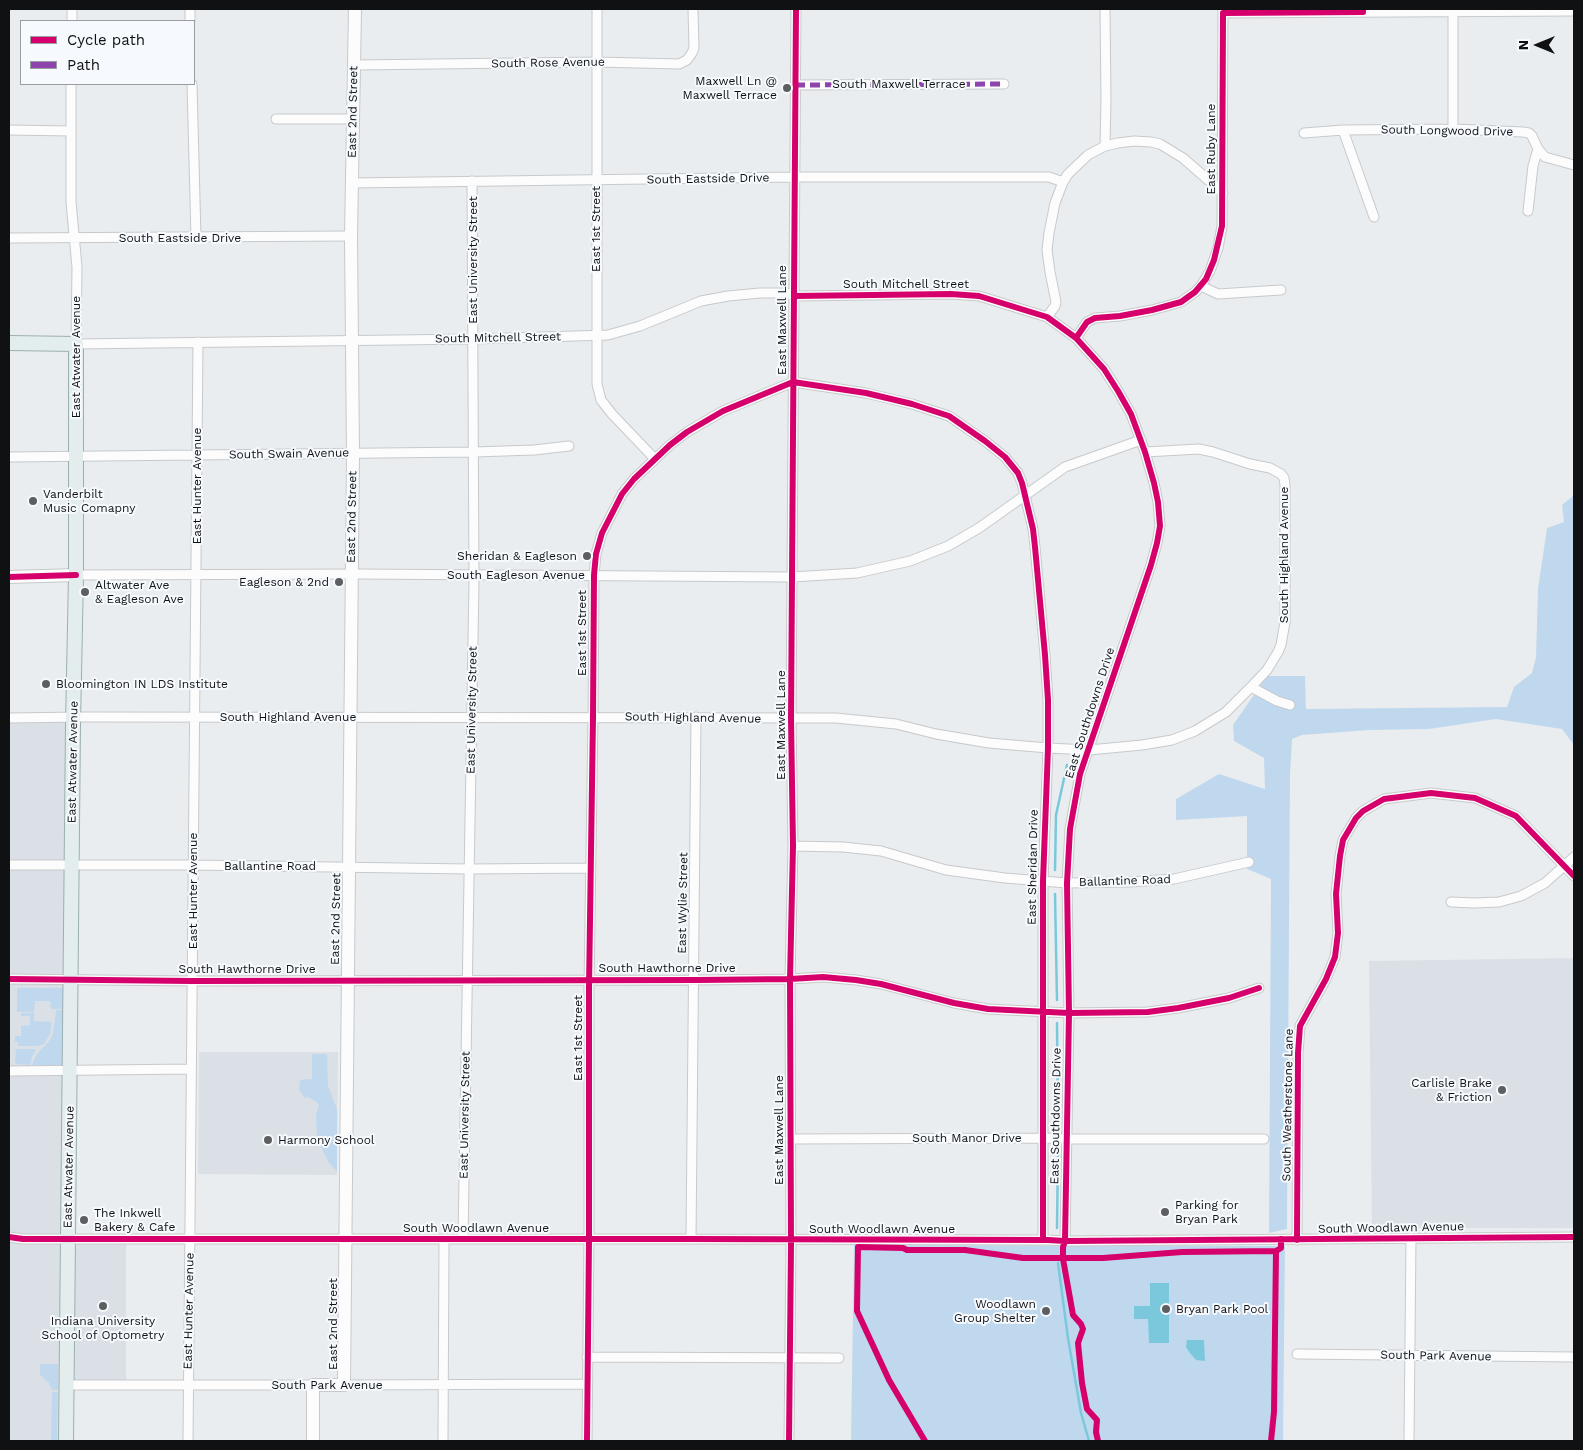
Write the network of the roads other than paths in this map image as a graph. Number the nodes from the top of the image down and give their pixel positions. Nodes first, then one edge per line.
1 (355, 9) edge
2 (598, 9) edge
3 (693, 9) edge
4 (796, 9) edge
5 (1105, 9) edge
6 (1363, 10) edge
7 (1499, 10) edge
8 (1223, 11) edge
9 (1574, 11) edge
10 (1453, 13) junction
11 (597, 62) junction
12 (354, 65) junction
13 (795, 84) junction
14 (1004, 84) dead end
15 (71, 85) edge
16 (192, 85) edge
17 (276, 119) dead end
18 (353, 119) junction
19 (1453, 129) junction
20 (9, 130) edge
21 (71, 130) junction
22 (1343, 130) junction
23 (1304, 132) dead end
24 (1105, 146) junction
25 (1538, 149) junction
26 (1574, 165) edge
27 (794, 177) junction
28 (596, 180) junction
29 (472, 181) junction
30 (1063, 182) junction
31 (352, 183) junction
32 (1222, 193) junction
33 (1528, 210) dead end
34 (1374, 217) dead end
35 (351, 236) junction
36 (9, 238) edge
37 (74, 238) junction
38 (196, 238) junction
39 (1201, 286) junction
40 (1281, 290) dead end
41 (794, 296) junction
42 (1047, 317) junction
43 (596, 336) junction
44 (1076, 338) junction
45 (474, 339) junction
46 (352, 340) junction
47 (198, 342) junction
48 (9, 343) edge
49 (76, 344) junction
50 (793, 382) junction
51 (1141, 440) junction
52 (570, 446) dead end
53 (474, 452) junction
54 (1145, 452) junction
55 (353, 454) junction
56 (76, 456) junction
57 (197, 456) junction
58 (9, 457) edge
59 (654, 458) junction
60 (1025, 496) junction
61 (351, 574) junction
62 (196, 575) junction
63 (474, 575) junction
64 (76, 576) junction
65 (594, 576) junction
66 (9, 577) edge
67 (792, 577) junction
68 (1251, 687) junction
69 (1290, 705) dead end
70 (74, 717) junction
71 (194, 717) junction
72 (349, 717) junction
73 (472, 717) junction
74 (593, 717) junction
75 (696, 717) junction
76 (9, 718) edge
77 (791, 719) junction
78 (1048, 748) junction
79 (1089, 750) junction
80 (793, 846) junction
81 (1574, 857) edge
82 (1249, 862) dead end
83 (9, 865) edge
84 (72, 865) junction
85 (193, 865) junction
86 (348, 866) junction
87 (1564, 866) junction
88 (590, 868) junction
89 (469, 869) junction
90 (1574, 876) edge
91 (1043, 881) junction
92 (1067, 883) junction
93 (1452, 902) dead end
94 (71, 979) junction
95 (589, 979) junction
96 (790, 979) junction
97 (9, 980) edge
98 (347, 980) junction
99 (468, 980) junction
100 (693, 980) junction
101 (192, 981) junction
102 (1260, 988) dead end
103 (1043, 1012) junction
104 (1069, 1013) junction
105 (191, 1069) junction
106 (70, 1071) junction
107 (9, 1072) edge
108 (1044, 1138) junction
109 (790, 1139) junction
110 (1066, 1139) junction
111 (1264, 1139) dead end
112 (9, 1237) edge
113 (1574, 1237) edge
114 (68, 1238) junction
115 (190, 1238) junction
116 (1411, 1238) junction
117 (345, 1239) junction
118 (463, 1239) junction
119 (589, 1239) junction
120 (691, 1239) junction
121 (444, 1240) junction
122 (791, 1240) junction
123 (1043, 1240) junction
124 (1297, 1240) junction
125 (1065, 1241) junction
126 (1297, 1354) dead end
127 (1409, 1356) junction
128 (588, 1357) junction
129 (1574, 1357) edge
130 (839, 1358) dead end
131 (790, 1359) junction
132 (587, 1384) junction
133 (67, 1385) junction
134 (313, 1385) junction
135 (344, 1385) junction
136 (443, 1385) junction
137 (188, 1386) junction
138 (66, 1441) edge
139 (188, 1441) edge
140 (313, 1441) edge
141 (442, 1441) edge
142 (587, 1441) edge
143 (790, 1441) edge
144 (1409, 1441) edge

1 - 12 street, East 2nd Street
2 - 11 street, East 1st Street
3 - 11 street, South Rose Avenue
4 - 13 street, East Maxwell Lane
5 - 24 street
6 - 8 street
6 - 10 street
7 - 9 street
7 - 10 street
8 - 32 street, East Ruby Lane
10 - 19 street
11 - 12 street, South Rose Avenue
11 - 28 street, East 1st Street
12 - 18 street, East 2nd Street
13 - 14 street, South Maxwell Terrace
13 - 27 street, East Maxwell Lane
15 - 21 street, East Atwater Avenue
16 - 38 street
17 - 18 street
18 - 31 street, East 2nd Street
19 - 22 street, South Longwood Drive
19 - 25 street, South Longwood Drive
20 - 21 street
21 - 37 street, East Atwater Avenue
22 - 23 street, South Longwood Drive
22 - 34 street
24 - 30 street
24 - 32 street
25 - 26 street, South Longwood Drive
25 - 33 street
27 - 28 street, South Eastside Drive
27 - 30 street, South Eastside Drive
27 - 41 street, East Maxwell Lane
28 - 29 street, South Eastside Drive
28 - 43 street, East 1st Street
29 - 31 street, South Eastside Drive
29 - 45 street, East University Street
30 - 42 street
31 - 35 street, East 2nd Street
32 - 39 street, East Ruby Lane
35 - 38 street, South Eastside Drive
35 - 46 street, East 2nd Street
36 - 37 street, South Eastside Drive
37 - 38 street, South Eastside Drive
37 - 49 street, East Atwater Avenue
39 - 40 street
39 - 44 street
41 - 42 street, South Mitchell Street
41 - 43 street, South Mitchell Street
41 - 50 street, East Maxwell Lane
42 - 44 street, South Mitchell Street
43 - 45 street, South Mitchell Street
43 - 59 street, East 1st Street
44 - 51 street, East Southdowns Drive
45 - 46 street, South Mitchell Street
45 - 53 street, East University Street
46 - 47 street, South Mitchell Street
46 - 55 street, East 2nd Street
47 - 49 street, South Mitchell Street
47 - 57 street, East Hunter Avenue
48 - 49 main road, South Mitchell Street
49 - 56 main road, East Atwater Avenue
50 - 59 street, East 1st Street
50 - 60 street, East Sheridan Drive
50 - 67 street, East Maxwell Lane
51 - 54 street, East Southdowns Drive
51 - 60 street, South Eagleson Avenue
52 - 53 street, South Swain Avenue
53 - 55 street, South Swain Avenue
53 - 63 street, East University Street
54 - 68 street, South Highland Avenue
54 - 79 street, East Southdowns Drive
55 - 57 street, South Swain Avenue
55 - 61 street, East 2nd Street
56 - 57 street, South Swain Avenue
56 - 58 street, South Swain Avenue
56 - 64 main road, East Atwater Avenue
57 - 62 street, East Hunter Avenue
59 - 65 street, East 1st Street
60 - 67 street, South Eagleson Avenue
60 - 78 street, East Sheridan Drive
61 - 62 street, South Eagleson Avenue
61 - 63 street, South Eagleson Avenue
61 - 72 street, East 2nd Street
62 - 64 street, South Eagleson Avenue
62 - 71 street, East Hunter Avenue
63 - 65 street, South Eagleson Avenue
63 - 73 street, East University Street
64 - 66 street, South Eagleson Avenue
64 - 70 main road, East Atwater Avenue
65 - 67 street, South Eagleson Avenue
65 - 74 street, East 1st Street
67 - 77 street, East Maxwell Lane
68 - 69 street
68 - 79 street, South Highland Avenue
70 - 71 street, South Highland Avenue
70 - 76 street, South Highland Avenue
70 - 84 main road, East Atwater Avenue
71 - 72 street, South Highland Avenue
71 - 85 street, East Hunter Avenue
72 - 73 street, South Highland Avenue
72 - 86 street, East 2nd Street
73 - 74 street, South Highland Avenue
73 - 89 street, East University Street
74 - 75 street, South Highland Avenue
74 - 88 street, East 1st Street
75 - 77 street, South Highland Avenue
75 - 100 street, East Wylie Street
77 - 78 street, South Highland Avenue
77 - 80 street, East Maxwell Lane
78 - 79 street, South Highland Avenue
78 - 91 street, East Sheridan Drive
79 - 92 street, East Southdowns Drive
80 - 91 street, Ballantine Road
80 - 96 street, East Maxwell Lane
81 - 87 street
82 - 92 street, Ballantine Road
83 - 84 street, Ballantine Road
84 - 85 street, Ballantine Road
84 - 94 main road, East Atwater Avenue
85 - 86 street, Ballantine Road
85 - 101 street, East Hunter Avenue
86 - 89 street, Ballantine Road
86 - 98 street, East 2nd Street
87 - 90 street, South Weatherstone Lane
87 - 93 street
87 - 124 street, South Weatherstone Lane
88 - 89 street, Ballantine Road
88 - 95 street, East 1st Street
89 - 99 street, East University Street
91 - 92 street, Ballantine Road
91 - 103 street, East Sheridan Drive
92 - 104 street, East Southdowns Drive
94 - 97 street, South Hawthorne Drive
94 - 101 street, South Hawthorne Drive
94 - 106 main road, East Atwater Avenue
95 - 99 street, South Hawthorne Drive
95 - 100 street, South Hawthorne Drive
95 - 119 street, East 1st Street
96 - 100 street, South Hawthorne Drive
96 - 103 street, South Hawthorne Drive
96 - 109 street, East Maxwell Lane
98 - 99 street, South Hawthorne Drive
98 - 101 street, South Hawthorne Drive
98 - 117 street, East 2nd Street
99 - 118 street, East University Street
100 - 120 street, East Wylie Street
101 - 105 street, East Hunter Avenue
102 - 104 street, South Hawthorne Drive
103 - 104 street, South Hawthorne Drive
103 - 108 street, East Sheridan Drive
104 - 110 street, East Southdowns Drive
105 - 106 street
105 - 115 street, East Hunter Avenue
106 - 107 street
106 - 114 main road, East Atwater Avenue
108 - 109 street, South Manor Drive
108 - 110 street, South Manor Drive
108 - 123 street, East Sheridan Drive
109 - 122 street, East Maxwell Lane
110 - 111 street, South Manor Drive
110 - 125 street, East Southdowns Drive
112 - 114 street, South Woodlawn Avenue
113 - 116 street, South Woodlawn Avenue
114 - 115 street, South Woodlawn Avenue
114 - 133 main road, East Atwater Avenue
115 - 117 street, South Woodlawn Avenue
115 - 137 street, East Hunter Avenue
116 - 124 street, South Woodlawn Avenue
116 - 127 street
117 - 121 street, South Woodlawn Avenue
117 - 135 street, East 2nd Street
118 - 119 street, South Woodlawn Avenue
118 - 121 street, South Woodlawn Avenue
119 - 120 street, South Woodlawn Avenue
119 - 128 street, East 1st Street
120 - 122 street, South Woodlawn Avenue
121 - 136 street
122 - 123 street, South Woodlawn Avenue
122 - 131 street, East Maxwell Lane
123 - 125 street, South Woodlawn Avenue
124 - 125 street, South Woodlawn Avenue
126 - 127 street, South Park Avenue
127 - 129 street, South Park Avenue
127 - 144 street
128 - 131 street
128 - 132 street, East 1st Street
130 - 131 street
131 - 143 street, East Maxwell Lane
132 - 136 street, South Park Avenue
132 - 142 street, East 1st Street
133 - 137 street, South Park Avenue
133 - 138 main road, East Atwater Avenue
134 - 135 street, South Park Avenue
134 - 137 street, South Park Avenue
134 - 140 street
135 - 136 street, South Park Avenue
136 - 141 street
137 - 139 street, East Hunter Avenue

